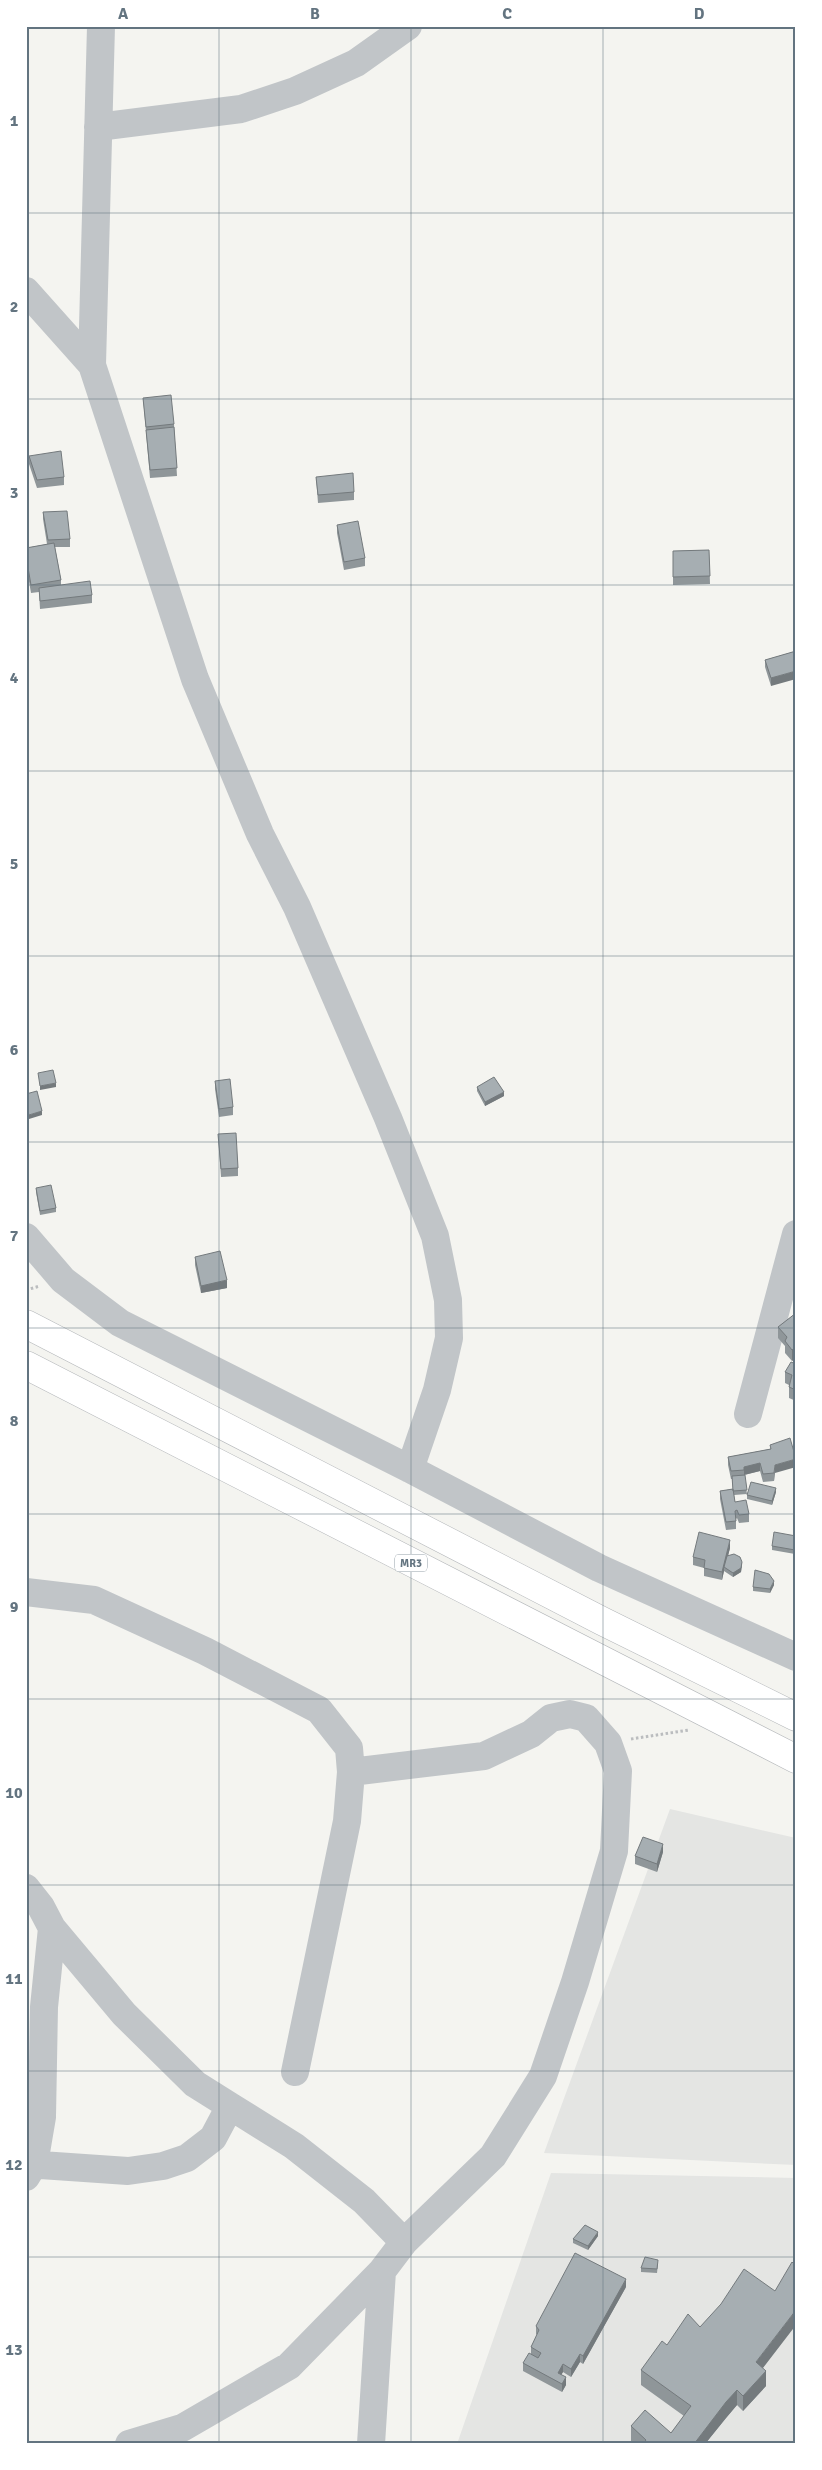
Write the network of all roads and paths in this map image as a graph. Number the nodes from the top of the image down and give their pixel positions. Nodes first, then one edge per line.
1 (101, 26) edge
2 (408, 26) edge
3 (98, 127) junction
4 (26, 291) edge
5 (92, 365) junction
6 (796, 1234) edge
7 (26, 1237) edge
8 (26, 1324) edge
9 (26, 1365) edge
10 (748, 1414) dead end
11 (410, 1469) junction
12 (26, 1592) edge
13 (796, 1657) edge
14 (796, 1716) edge
15 (726, 1724) junction
16 (608, 1743) junction
17 (796, 1759) edge
18 (351, 1772) junction
19 (26, 1888) edge
20 (52, 1928) junction
21 (295, 2072) dead end
22 (230, 2106) junction
23 (29, 2168) edge
24 (404, 2242) junction
25 (382, 2271) junction
26 (129, 2444) edge
27 (371, 2444) edge

1 - 3 street
2 - 3 street
3 - 5 street
4 - 5 street
5 - 11 street
6 - 10 street
7 - 11 street
8 - 14 highway
9 - 15 highway, MR3
11 - 13 street
12 - 18 street
15 - 16 path
15 - 17 highway, MR3
16 - 18 street
16 - 24 street
18 - 21 street
19 - 20 street
20 - 22 street
20 - 23 street
22 - 23 street
22 - 24 street
24 - 25 street
25 - 26 street
25 - 27 street

